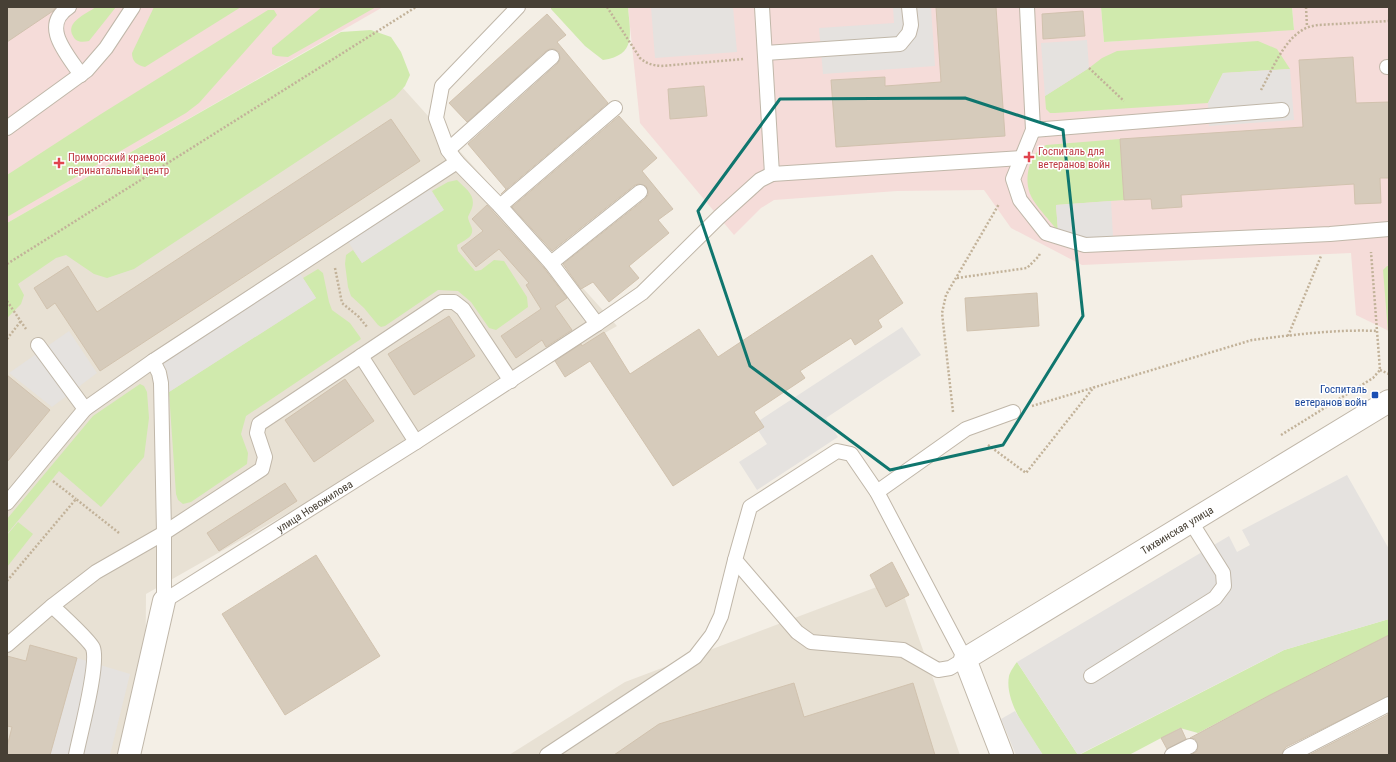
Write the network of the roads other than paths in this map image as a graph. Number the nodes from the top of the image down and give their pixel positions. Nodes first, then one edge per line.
1 (69, 7) edge
2 (134, 7) edge
3 (518, 7) edge
4 (762, 7) edge
5 (909, 7) edge
6 (1027, 7) edge
7 (765, 56) junction
8 (552, 58) dead end
9 (81, 75) junction
10 (615, 108) dead end
11 (1282, 110) dead end
12 (7, 128) edge
13 (1032, 130) junction
14 (448, 150) junction
15 (1021, 158) junction
16 (457, 162) junction
17 (772, 174) junction
18 (640, 192) dead end
19 (500, 206) junction
20 (1389, 229) edge
21 (551, 263) junction
22 (597, 324) junction
23 (38, 345) road end
24 (361, 356) junction
25 (153, 361) junction
26 (511, 381) junction
27 (1389, 401) edge
28 (85, 409) junction
29 (1013, 412) road end
30 (416, 442) junction
31 (877, 492) junction
32 (7, 503) edge
33 (1191, 522) junction
34 (164, 533) junction
35 (735, 560) junction
36 (164, 602) junction
37 (52, 606) junction
38 (7, 645) edge
39 (965, 659) junction
40 (1091, 676) dead end
41 (1389, 704) edge
42 (1190, 746) dead end
43 (76, 755) edge
44 (129, 755) edge
45 (547, 755) edge
46 (1002, 755) edge
47 (1172, 755) edge
48 (1290, 755) edge

1 - 9 lane
2 - 9 lane
3 - 14 lane
4 - 7 lane
5 - 7 lane
6 - 13 lane
7 - 17 lane
8 - 14 lane
9 - 12 lane
10 - 19 lane
11 - 13 lane
13 - 15 lane
14 - 16 lane
15 - 17 lane
15 - 20 lane
16 - 19 lane
16 - 25 lane
17 - 22 lane, улица Новожилова
18 - 21 lane
19 - 21 lane
21 - 22 lane
22 - 26 lane, улица Новожилова
23 - 28 lane
24 - 26 lane
24 - 30 lane
24 - 34 lane
25 - 28 lane
25 - 34 lane
26 - 30 lane, улица Новожилова
27 - 33 street, Тихвинская улица
28 - 32 lane
29 - 31 lane
30 - 36 lane, улица Новожилова
31 - 35 lane
31 - 39 lane
33 - 39 street, Тихвинская улица
33 - 40 lane
34 - 36 lane
34 - 37 lane
35 - 39 lane
35 - 45 lane
36 - 44 street
37 - 38 lane
37 - 43 lane
39 - 46 street
41 - 48 lane
42 - 47 lane

